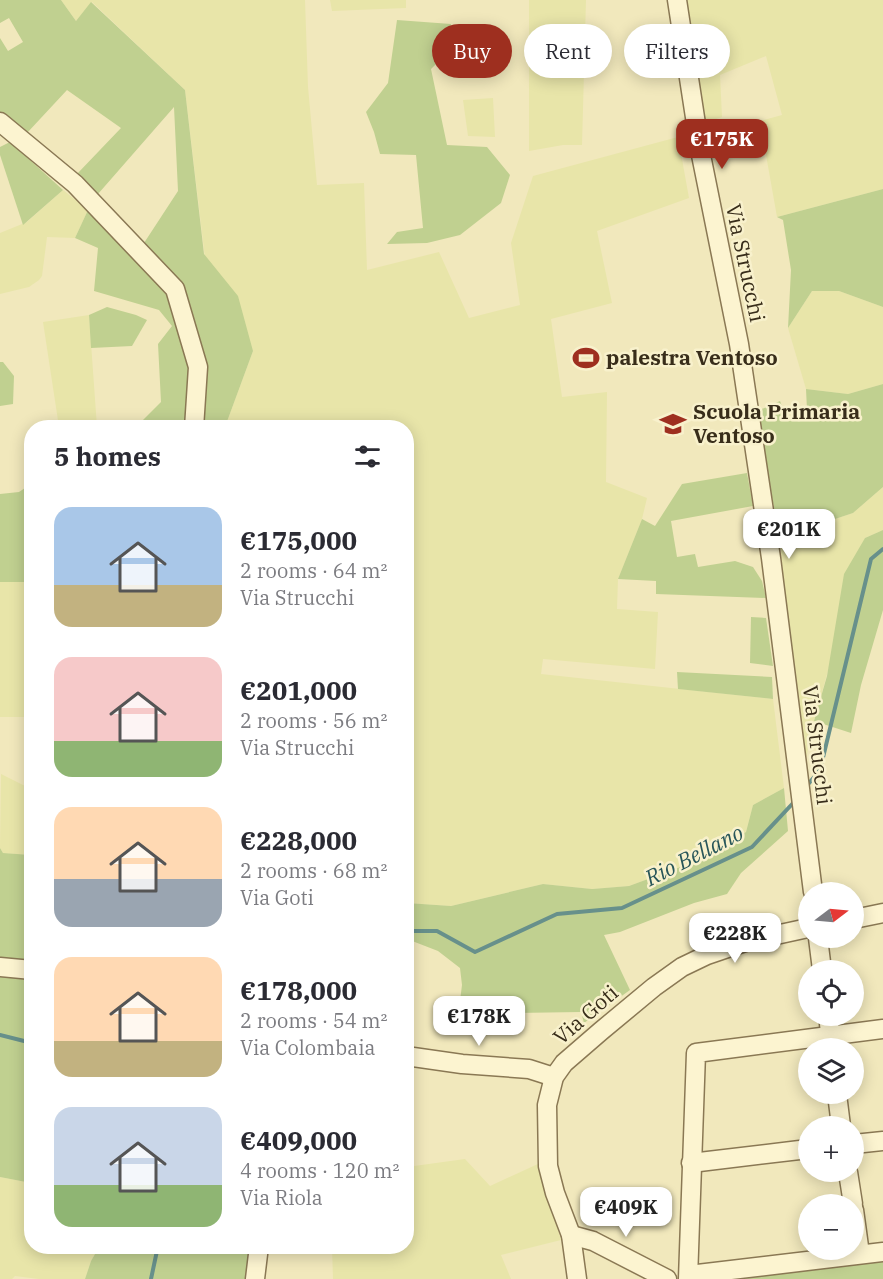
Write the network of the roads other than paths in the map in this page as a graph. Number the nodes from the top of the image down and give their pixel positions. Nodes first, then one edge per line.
1 (678, 0) edge
2 (0, 122) edge
3 (195, 420) edge
4 (812, 882) edge
5 (883, 913) edge
6 (864, 917) edge
7 (798, 930) edge
8 (0, 966) edge
9 (24, 969) edge
10 (883, 1029) edge
11 (847, 1038) edge
12 (798, 1045) edge
13 (414, 1057) edge
14 (425, 1058) junction
15 (414, 1061) edge
16 (554, 1077) junction
17 (883, 1141) edge
18 (864, 1143) edge
19 (798, 1150) edge
20 (691, 1163) junction
21 (571, 1235) junction
22 (883, 1252) edge
23 (258, 1254) edge
24 (864, 1254) edge
25 (815, 1260) edge
26 (688, 1277) edge
27 (255, 1279) edge
28 (578, 1279) edge
29 (667, 1279) edge

1 - 4 street, Via Strucchi
2 - 3 street
5 - 6 street
7 - 16 street, Via Goti
8 - 9 street
10 - 11 street
12 - 20 street
13 - 14 street
14 - 15 street
14 - 16 street
16 - 21 street, Via Goti
17 - 18 street
19 - 20 street
20 - 26 street
21 - 28 street, Via Goti
21 - 29 street
22 - 24 street
23 - 27 street
25 - 26 street

